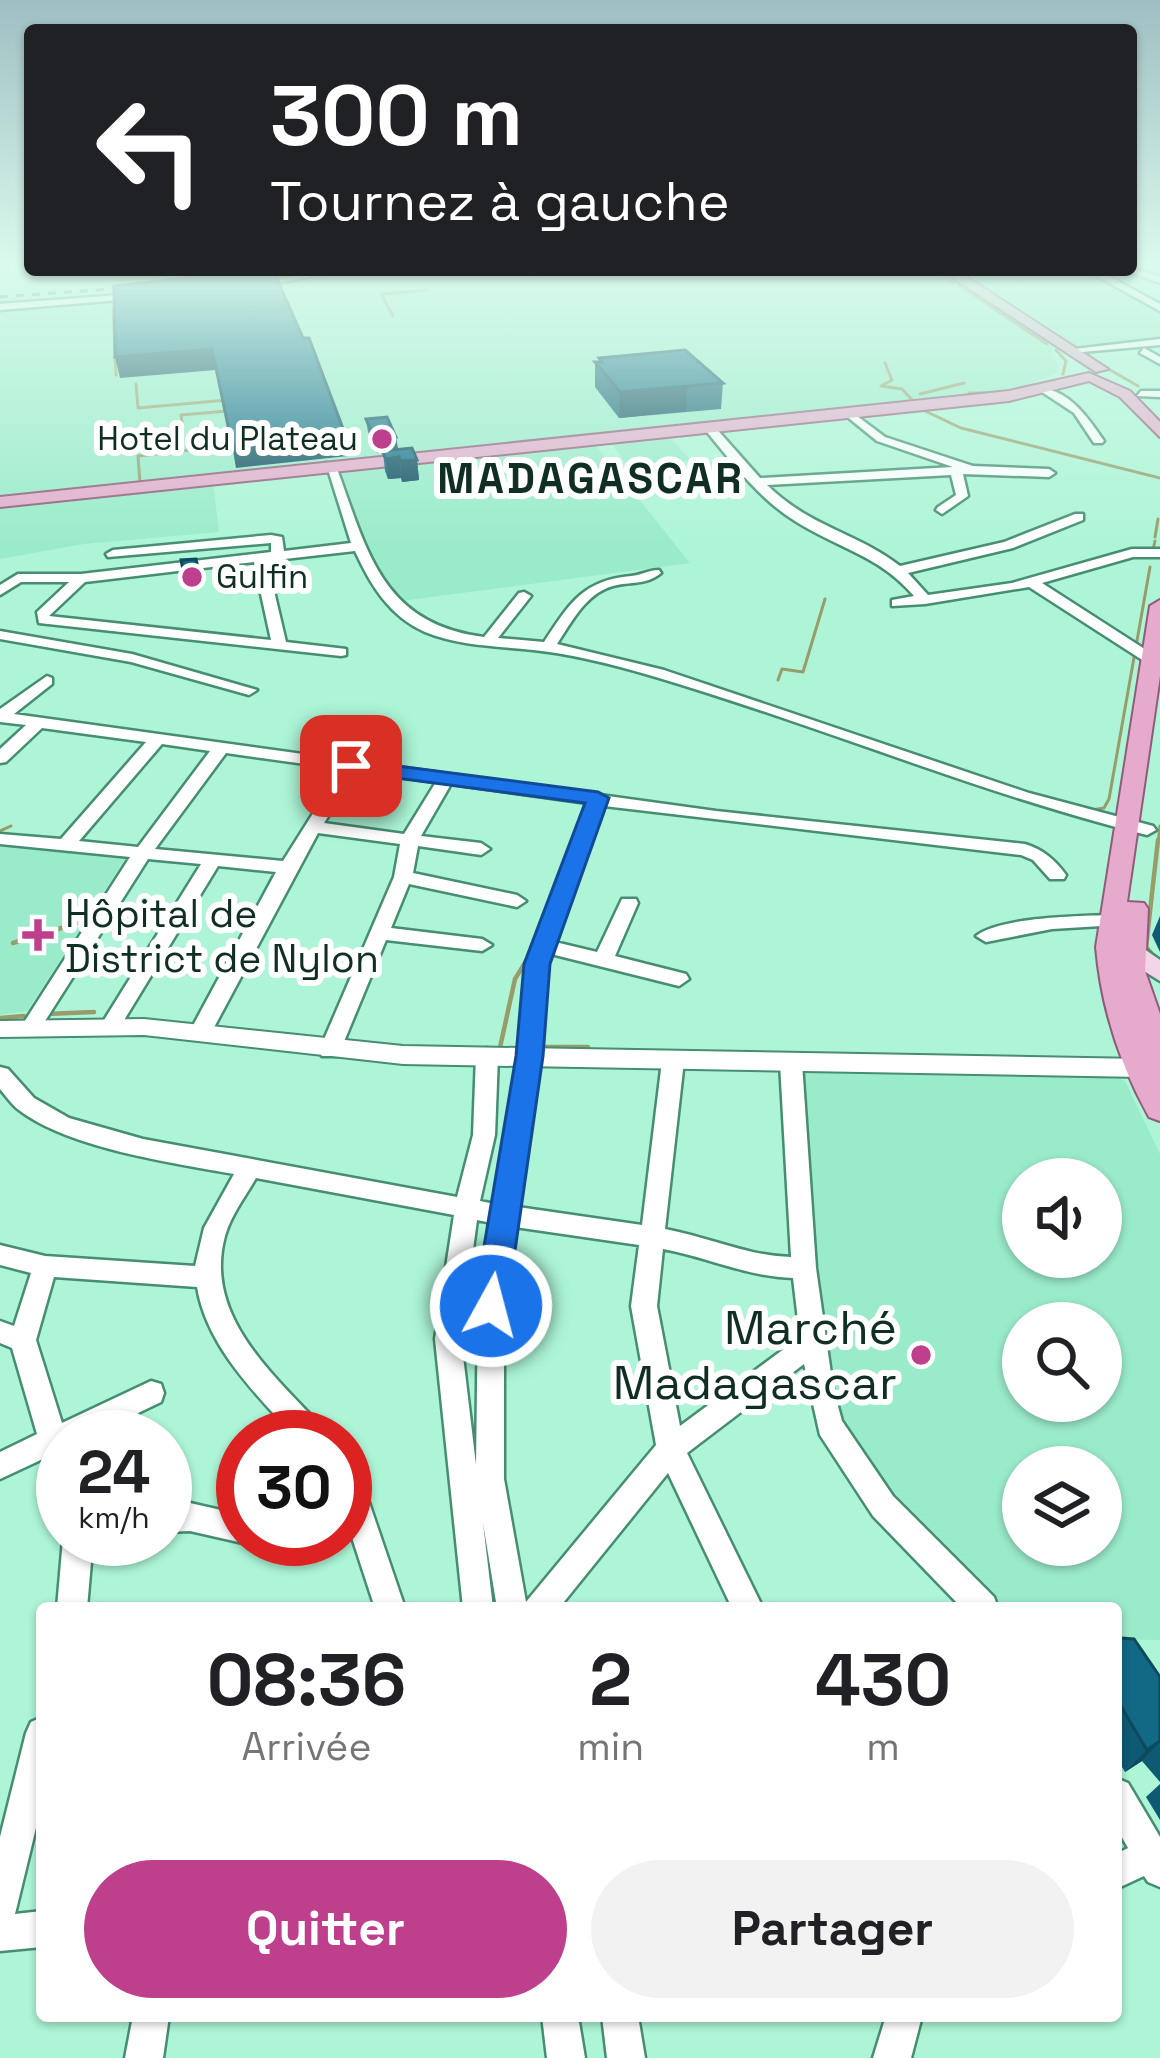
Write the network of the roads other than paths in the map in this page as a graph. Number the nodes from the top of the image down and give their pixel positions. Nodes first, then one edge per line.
1 (1070, 357) edge
2 (1077, 357) edge
3 (1090, 372) junction
4 (1051, 388) junction
5 (1150, 403) edge
6 (849, 413) junction
7 (710, 428) junction
8 (1160, 432) edge
9 (1098, 441) dead end
10 (330, 466) junction
11 (964, 471) junction
12 (1048, 473) dead end
13 (756, 482) junction
14 (0, 502) edge
15 (942, 510) dead end
16 (1079, 517) dead end
17 (361, 545) junction
18 (1160, 553) edge
19 (113, 554) dead end
20 (278, 555) junction
21 (259, 557) junction
22 (902, 570) junction
23 (654, 573) dead end
24 (81, 578) junction
25 (1033, 584) junction
26 (0, 594) edge
27 (524, 596) dead end
28 (925, 599) junction
29 (23, 600) dead end
30 (898, 604) dead end
31 (1160, 606) edge
32 (0, 634) edge
33 (159, 634) junction
34 (488, 641) junction
35 (280, 646) junction
36 (548, 647) junction
37 (341, 652) dead end
38 (132, 658) junction
39 (1152, 660) junction
40 (47, 681) dead end
41 (248, 690) dead end
42 (0, 717) edge
43 (1160, 720) edge
44 (38, 723) junction
45 (158, 739) junction
46 (221, 748) junction
47 (0, 758) edge
48 (351, 766) junction
49 (446, 779) junction
50 (598, 798) junction
51 (313, 827) junction
52 (1137, 828) junction
53 (0, 839) edge
54 (410, 839) junction
55 (65, 846) junction
56 (481, 849) dead end
57 (140, 855) junction
58 (212, 861) junction
59 (288, 868) junction
60 (1057, 874) dead end
61 (403, 877) junction
62 (517, 901) dead end
63 (629, 903) dead end
64 (380, 933) junction
65 (986, 936) dead end
66 (1117, 940) junction
67 (542, 945) junction
68 (482, 946) dead end
69 (603, 961) junction
70 (1160, 972) edge
71 (679, 979) dead end
72 (1136, 988) edge
73 (111, 1025) junction
74 (31, 1027) junction
75 (0, 1029) edge
76 (200, 1033) junction
77 (330, 1051) junction
78 (504, 1056) junction
79 (673, 1061) junction
80 (790, 1063) junction
81 (1151, 1064) edge
82 (0, 1075) edge
83 (1160, 1109) edge
84 (249, 1170) junction
85 (482, 1209) junction
86 (649, 1236) junction
87 (0, 1255) edge
88 (45, 1266) junction
89 (803, 1268) junction
90 (206, 1277) junction
91 (11, 1336) edge
92 (813, 1342) junction
93 (151, 1394) dead end
94 (42, 1410) edge
95 (117, 1410) edge
96 (291, 1410) edge
97 (671, 1448) junction
98 (36, 1449) edge
99 (0, 1466) edge
100 (372, 1554) edge
101 (75, 1566) edge
102 (72, 1602) edge
103 (388, 1602) edge
104 (477, 1602) edge
105 (511, 1602) edge
106 (544, 1602) edge
107 (745, 1602) edge
108 (976, 1602) edge
109 (36, 1758) edge
110 (1122, 1805) edge
111 (1156, 1863) edge
112 (1122, 1871) edge
113 (0, 1908) edge
114 (36, 1930) edge
115 (0, 1933) edge
116 (150, 2022) edge
117 (562, 2022) edge
118 (621, 2022) edge
119 (902, 2022) edge
120 (144, 2058) edge
121 (566, 2058) edge
122 (626, 2058) edge
123 (892, 2058) edge

1 - 3 main road
2 - 3 main road
3 - 4 main road
3 - 5 main road
4 - 6 main road
4 - 9 street
5 - 8 main road
6 - 7 main road
6 - 11 street
7 - 10 main road
7 - 13 street
10 - 14 main road
10 - 17 street
11 - 12 street
11 - 13 street
11 - 15 street
13 - 22 street
16 - 22 street
17 - 20 street
17 - 34 street
18 - 25 street
19 - 20 street
20 - 21 street
21 - 24 street
21 - 35 street
22 - 28 street
23 - 36 street
24 - 26 street
24 - 33 street
25 - 28 street
25 - 39 street
26 - 29 street
27 - 34 street
28 - 30 street
31 - 39 main road
32 - 38 street
33 - 35 street
33 - 38 street
34 - 36 street
35 - 37 street
36 - 52 street
38 - 41 street
39 - 52 main road
40 - 42 street
42 - 44 street
43 - 52 main road
44 - 45 street
44 - 47 street
45 - 46 street
45 - 55 street
46 - 48 street
46 - 57 street
48 - 49 street
48 - 51 street
49 - 50 street
49 - 54 street
50 - 60 street
50 - 67 street
51 - 54 street
51 - 59 street
52 - 66 main road
53 - 55 street
54 - 56 street
54 - 61 street
55 - 57 street
57 - 58 street
57 - 74 street
58 - 59 street
58 - 73 street
59 - 76 street
61 - 62 street
61 - 64 street
63 - 69 street
64 - 68 street
64 - 77 street
65 - 66 street
66 - 70 main road
66 - 72 main road
67 - 69 street
67 - 78 street
69 - 71 street
72 - 81 main road
73 - 74 street
73 - 76 street
74 - 75 street
76 - 77 street
77 - 78 street
78 - 79 street
78 - 85 street
78 - 85 street
79 - 80 street
79 - 86 street
80 - 81 street
80 - 89 street
81 - 83 main road
82 - 84 street
84 - 85 street
84 - 90 street
85 - 86 street
85 - 104 street
85 - 105 street
86 - 89 street
86 - 97 street
87 - 88 street
88 - 90 street
88 - 91 street
89 - 92 street
90 - 96 street
91 - 94 street
92 - 97 street
92 - 108 street
93 - 95 street
97 - 106 street
97 - 107 street
98 - 99 street
100 - 103 street
101 - 102 street
109 - 113 street
110 - 111 street
111 - 112 street
114 - 115 street
116 - 120 street
117 - 121 street
118 - 122 street
119 - 123 street

